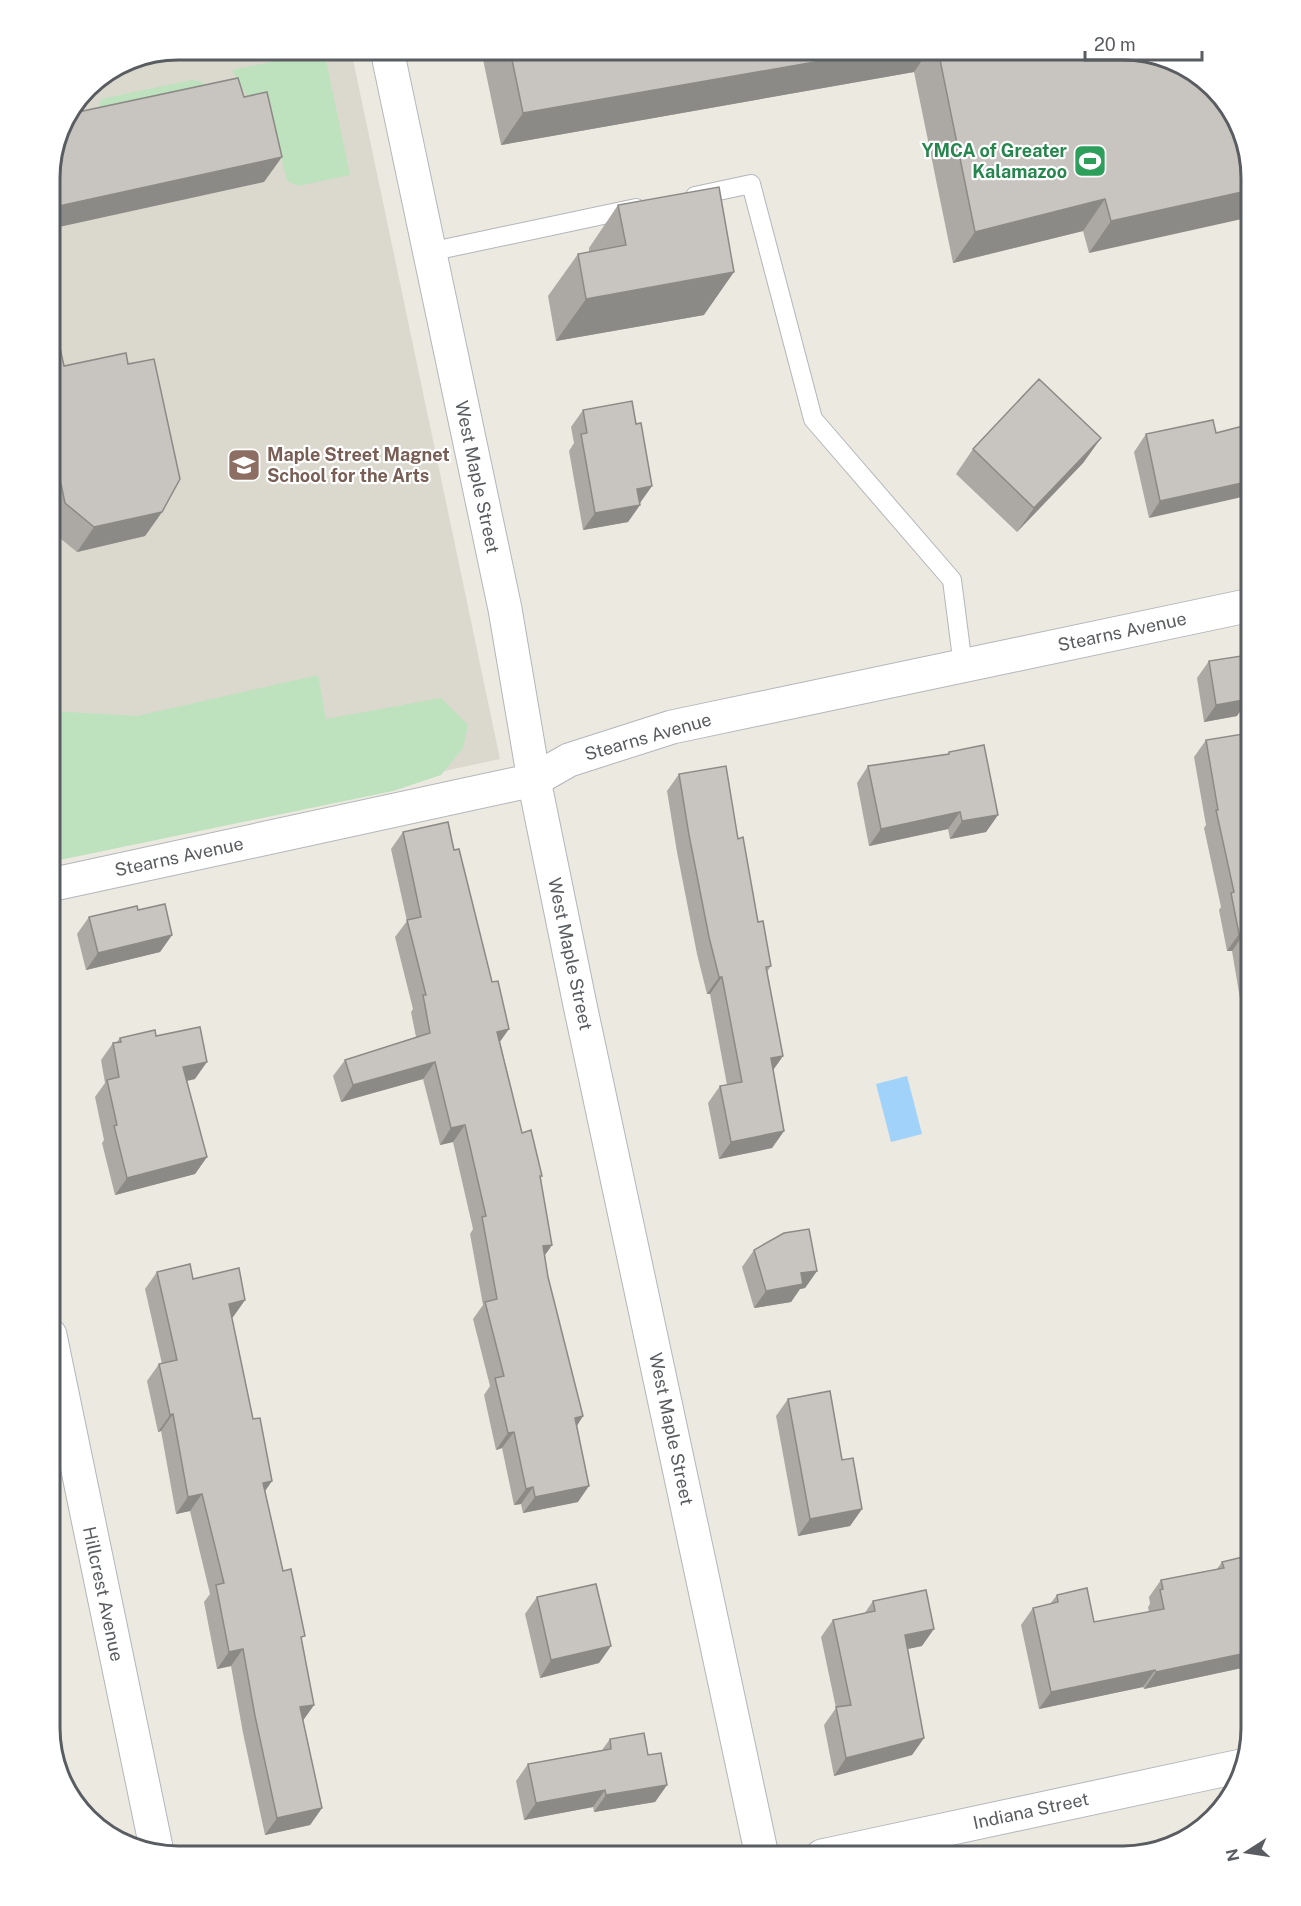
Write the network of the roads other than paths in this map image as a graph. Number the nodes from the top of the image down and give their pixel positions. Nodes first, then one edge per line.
1 (389, 60) edge
2 (682, 199) edge
3 (648, 206) edge
4 (429, 252) junction
5 (1241, 607) edge
6 (963, 666) junction
7 (534, 780) junction
8 (60, 883) edge
9 (60, 1383) edge
10 (1234, 1768) edge
11 (155, 1844) edge
12 (760, 1846) edge
13 (869, 1846) edge

1 - 4 street, West Maple Street
2 - 6 lane
3 - 4 lane
4 - 7 street, West Maple Street
5 - 6 street, Stearns Avenue
6 - 7 street, Stearns Avenue
7 - 8 street, Stearns Avenue
7 - 12 street, West Maple Street
9 - 11 street, Hillcrest Avenue
10 - 13 street, Indiana Street

